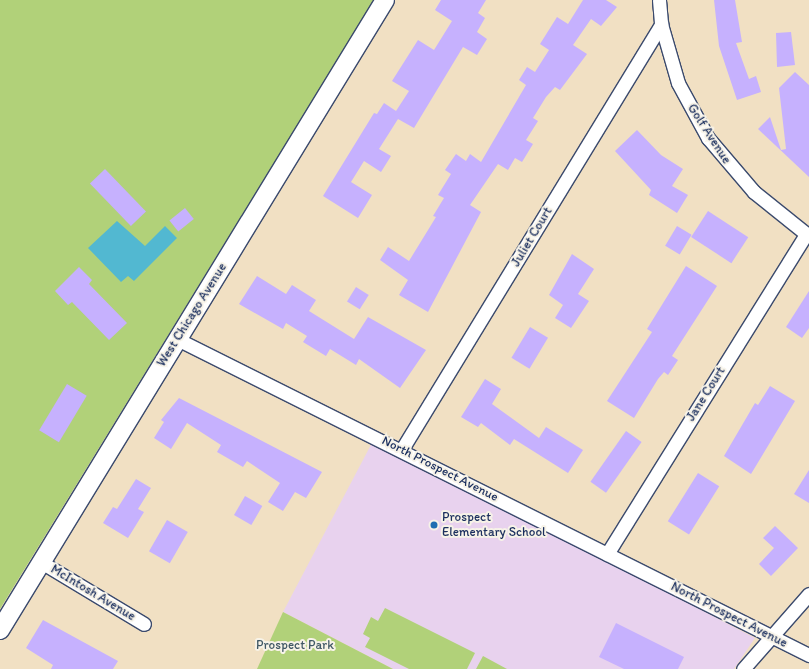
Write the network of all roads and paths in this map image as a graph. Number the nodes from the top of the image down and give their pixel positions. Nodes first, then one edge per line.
1 (385, 0) edge
2 (659, 0) edge
3 (661, 24) junction
4 (807, 235) edge
5 (177, 339) junction
6 (402, 449) junction
7 (607, 554) junction
8 (42, 562) junction
9 (809, 594) edge
10 (144, 624) dead end
11 (0, 630) edge
12 (769, 635) junction
13 (809, 655) edge
14 (743, 669) edge

1 - 5 main road, West Chicago Avenue
2 - 3 street, Golf Avenue
3 - 4 street, Golf Avenue
3 - 6 street, Juliet Court
4 - 7 street, Jane Court
5 - 6 street, North Prospect Avenue
5 - 8 main road, West Chicago Avenue
6 - 7 street, North Prospect Avenue
7 - 12 street, North Prospect Avenue
8 - 10 street, McIntosh Avenue
8 - 11 main road, West Chicago Avenue
9 - 12 street
12 - 13 street, North Prospect Avenue
12 - 14 street

